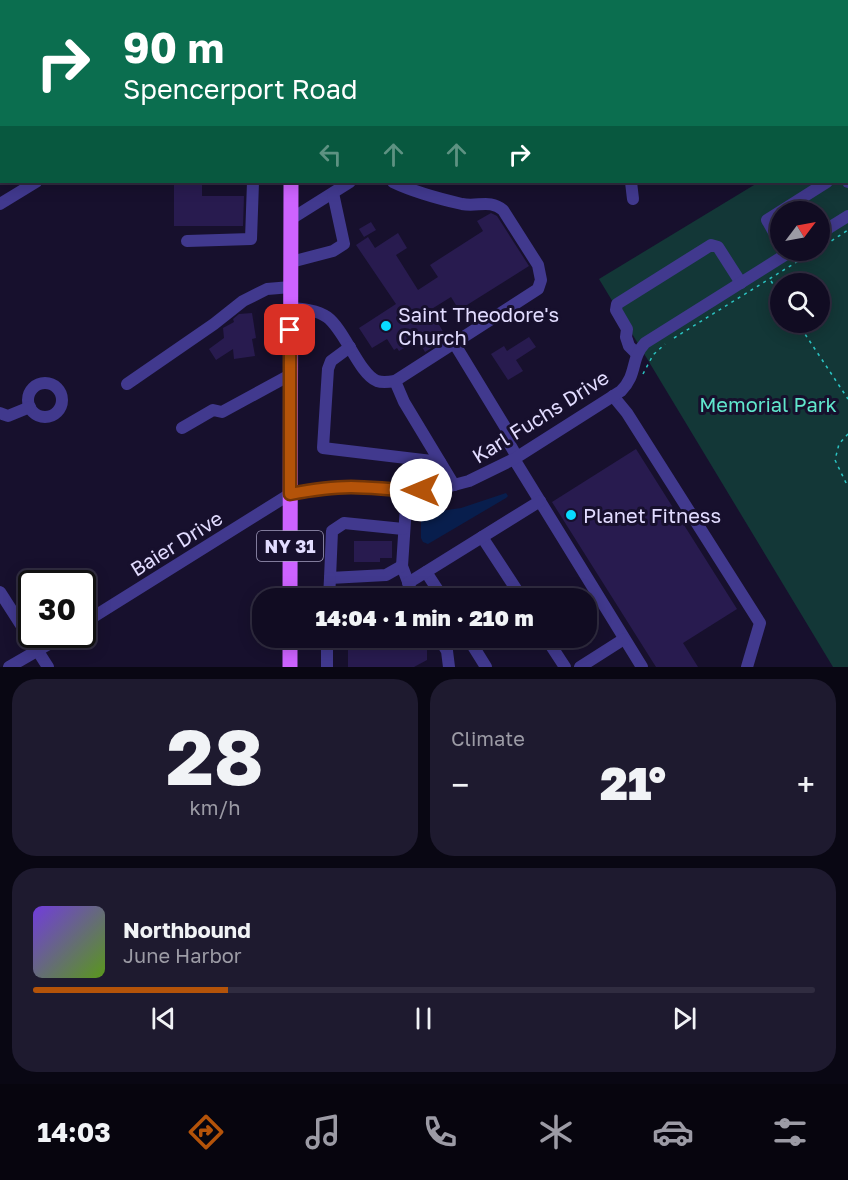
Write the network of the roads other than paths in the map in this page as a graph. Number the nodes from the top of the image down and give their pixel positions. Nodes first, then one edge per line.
1 (34, 183) edge
2 (253, 183) edge
3 (291, 183) edge
4 (348, 183) edge
5 (395, 183) edge
6 (631, 183) edge
7 (825, 183) edge
8 (333, 193) junction
9 (633, 199) dead end
10 (797, 201) edge
11 (0, 204) edge
12 (848, 216) edge
13 (291, 219) junction
14 (830, 227) edge
15 (187, 241) dead end
16 (777, 261) edge
17 (291, 262) junction
18 (741, 283) junction
19 (291, 287) junction
20 (290, 308) junction
21 (454, 343) junction
22 (350, 346) junction
23 (636, 353) junction
24 (290, 375) junction
25 (395, 381) junction
26 (127, 384) dead end
27 (613, 396) junction
28 (30, 407) dead end
29 (0, 413) edge
30 (182, 428) dead end
31 (515, 458) junction
32 (440, 462) junction
33 (454, 485) junction
34 (407, 491) junction
35 (290, 494) junction
36 (540, 501) junction
37 (403, 529) junction
38 (482, 537) junction
39 (402, 566) junction
40 (426, 572) junction
41 (330, 578) junction
42 (408, 583) junction
43 (290, 588) edge
44 (330, 588) edge
45 (410, 588) edge
46 (436, 588) edge
47 (515, 588) edge
48 (0, 592) edge
49 (96, 615) edge
50 (624, 639) junction
51 (44, 648) edge
52 (290, 648) edge
53 (327, 648) edge
54 (445, 648) edge
55 (474, 648) edge
56 (553, 648) edge
57 (38, 652) junction
58 (9, 667) edge
59 (48, 667) edge
60 (290, 667) edge
61 (327, 667) edge
62 (449, 667) edge
63 (486, 667) edge
64 (565, 667) edge
65 (580, 667) edge
66 (642, 667) edge
67 (747, 667) edge

1 - 11 street
2 - 15 street
3 - 13 main road, NY 31
4 - 8 street
5 - 21 street
6 - 9 street
7 - 10 street
8 - 13 street
8 - 17 street
12 - 14 street
13 - 17 main road, NY 31
16 - 18 street
17 - 19 main road, NY 31
18 - 23 street
18 - 23 street
19 - 20 main road, NY 31
19 - 26 street
20 - 22 street
20 - 24 main road, NY 31
21 - 25 street
21 - 31 street
22 - 25 street
22 - 32 street
23 - 27 street, Karl Fuchs Drive
24 - 30 street
24 - 35 main road, NY 31
25 - 32 street
27 - 31 street, Karl Fuchs Drive
27 - 67 street
28 - 29 street
31 - 33 street, Karl Fuchs Drive
31 - 36 street
32 - 33 street
33 - 34 street, Karl Fuchs Drive
34 - 35 street, Karl Fuchs Drive
34 - 37 street
35 - 43 main road, NY 31
35 - 49 street, Baier Drive
36 - 38 street
36 - 50 street
37 - 39 street
37 - 41 street
38 - 40 street
38 - 47 street
39 - 41 street
39 - 42 street
40 - 42 street
40 - 46 street
41 - 44 street
42 - 45 street
48 - 57 street
50 - 65 street
50 - 66 street
51 - 57 street
52 - 60 main road
53 - 61 street
54 - 62 street
55 - 63 street
56 - 64 street
57 - 58 street
57 - 59 street

